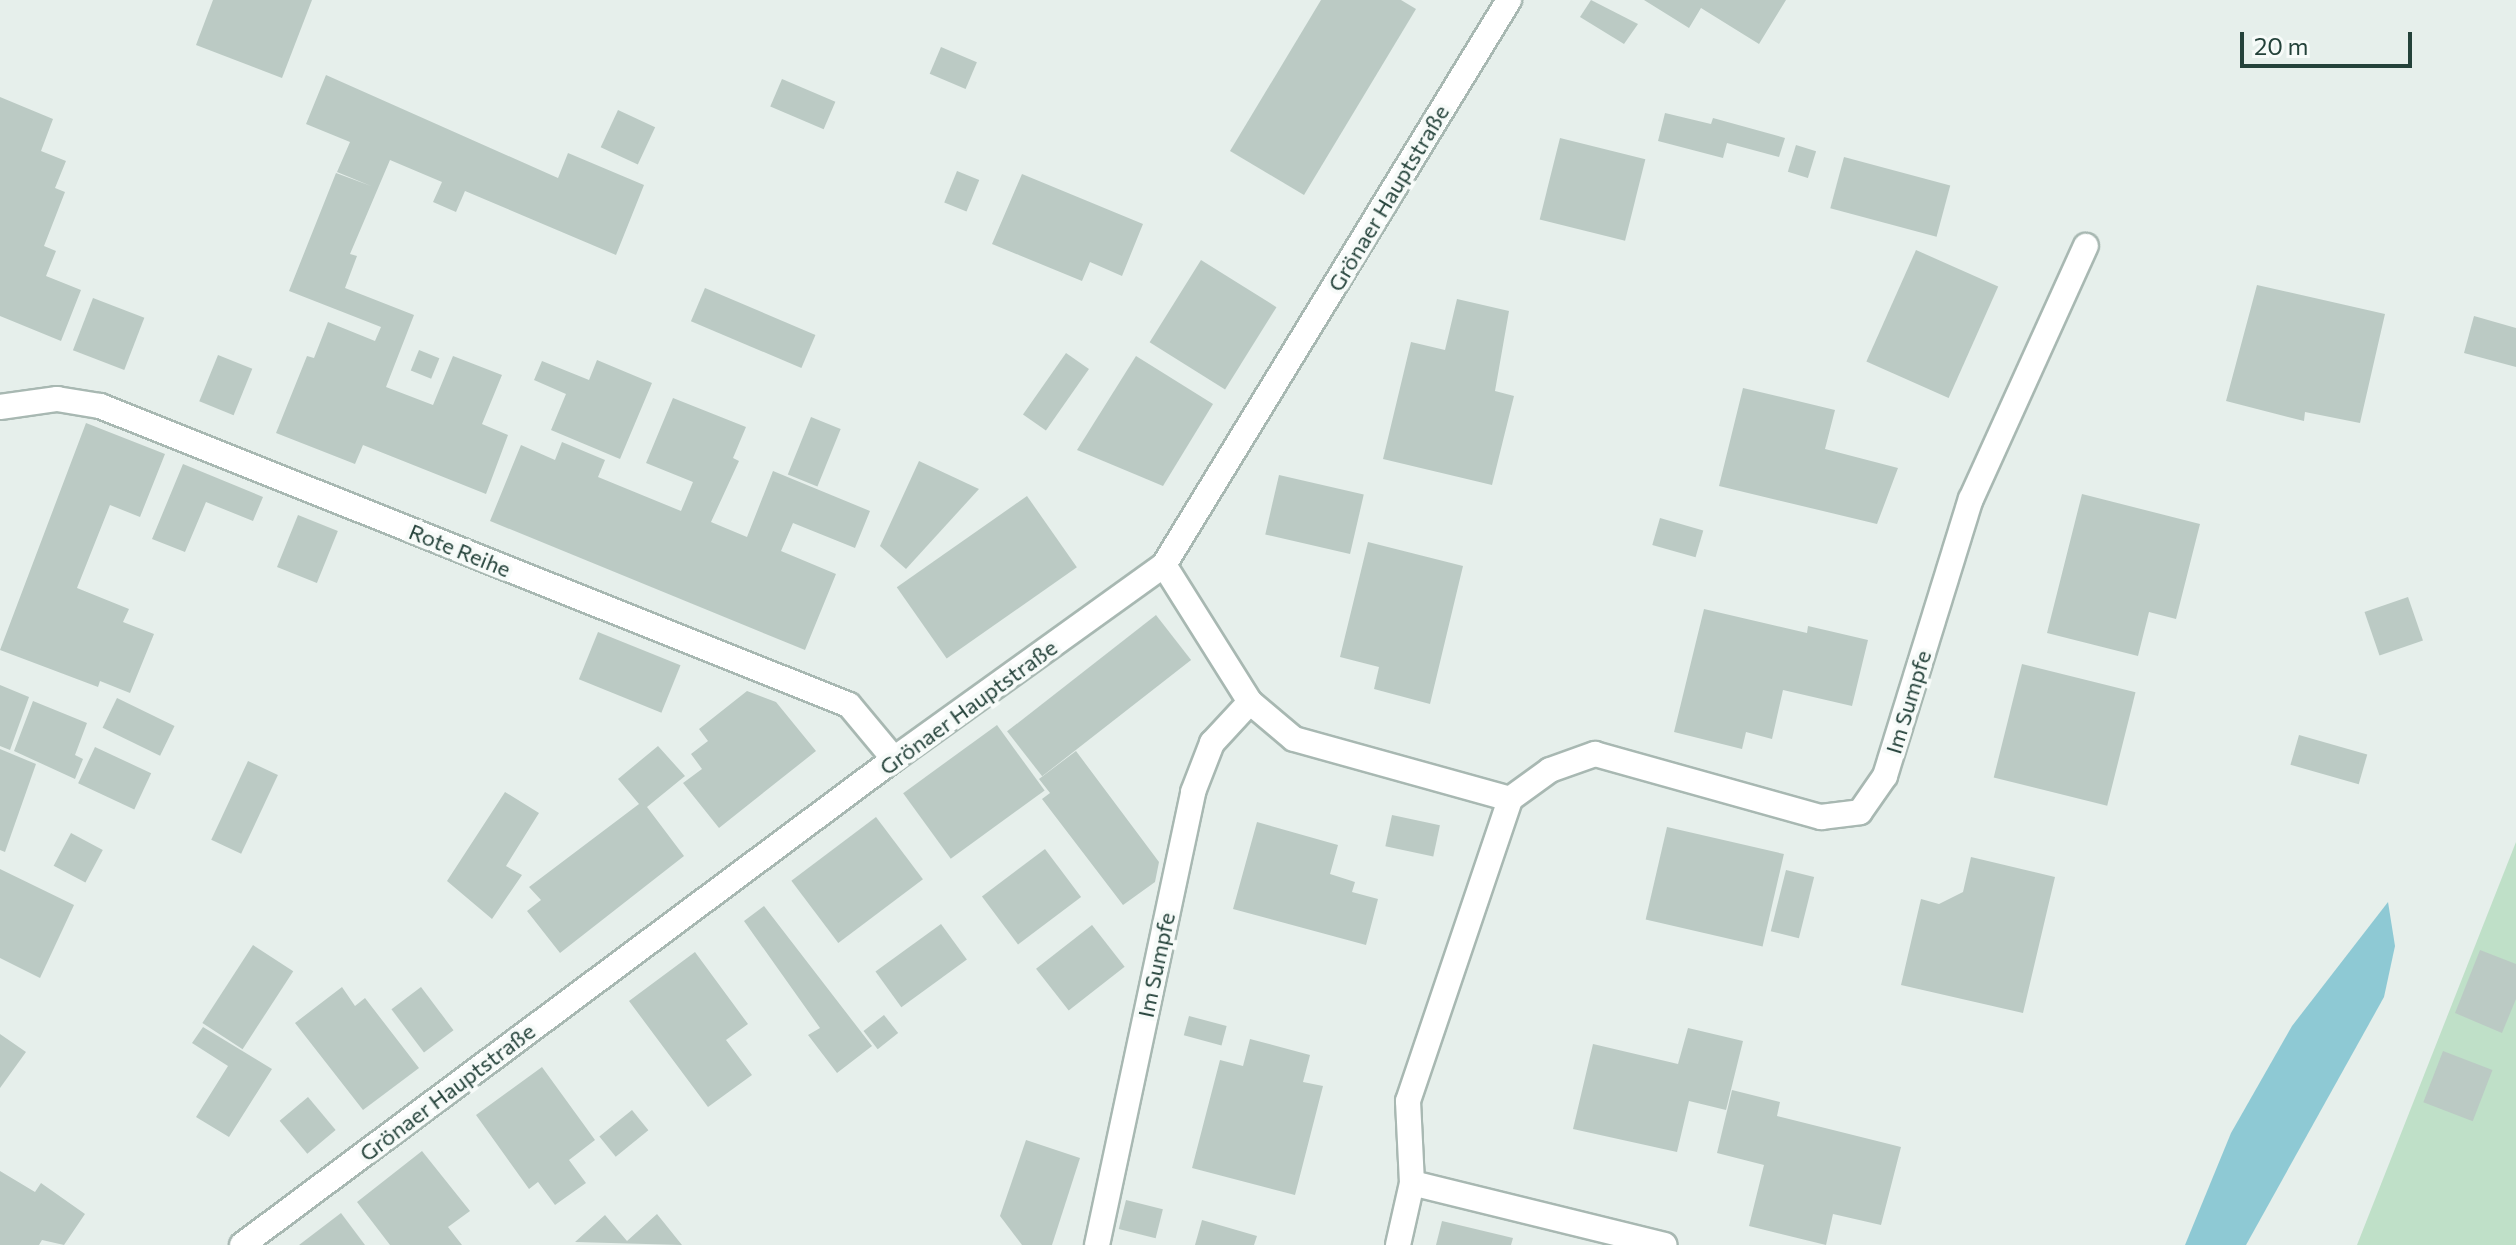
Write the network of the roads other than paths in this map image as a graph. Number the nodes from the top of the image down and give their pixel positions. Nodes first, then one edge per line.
1 (1509, 0) edge
2 (2086, 246) dead end
3 (0, 407) edge
4 (1164, 565) junction
5 (1250, 702) junction
6 (894, 759) junction
7 (1510, 799) junction
8 (1412, 1183) junction
9 (242, 1245) edge
10 (1097, 1245) edge
11 (1398, 1245) edge
12 (1664, 1245) edge

1 - 4 street, Grönaer Hauptstraße
2 - 7 street, Im Sumpfe
3 - 6 street, Rote Reihe
4 - 5 street
4 - 6 street, Grönaer Hauptstraße
5 - 7 street
5 - 10 street, Im Sumpfe
6 - 9 street, Grönaer Hauptstraße
7 - 8 street
8 - 11 street
8 - 12 street

